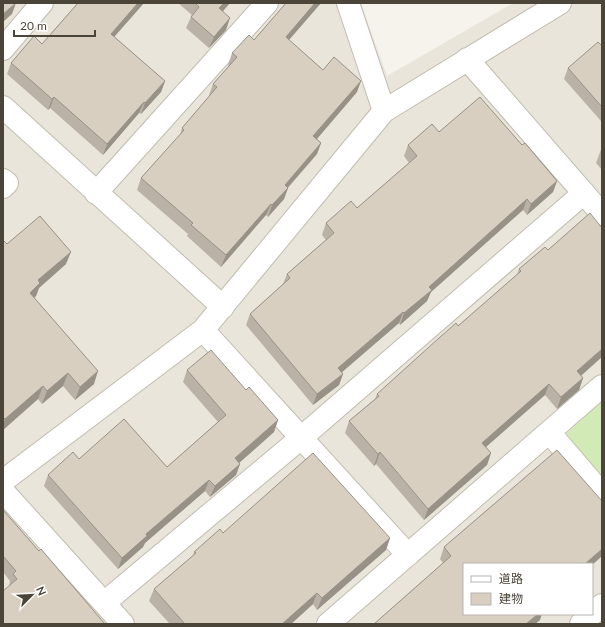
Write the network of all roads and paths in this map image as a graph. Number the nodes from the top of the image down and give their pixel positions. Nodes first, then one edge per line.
1 (42, 3) edge
2 (267, 3) edge
3 (348, 3) edge
4 (560, 3) edge
5 (3, 49) edge
6 (467, 59) junction
7 (3, 107) edge
8 (384, 111) junction
9 (3, 180) edge
10 (3, 187) edge
11 (96, 193) junction
12 (584, 193) junction
13 (602, 214) edge
14 (223, 307) junction
15 (203, 330) junction
16 (602, 386) edge
17 (549, 432) junction
18 (302, 438) junction
19 (3, 481) edge
20 (3, 491) edge
21 (602, 494) edge
22 (408, 555) junction
23 (104, 603) junction
24 (602, 605) edge
25 (593, 613) edge
26 (591, 615) edge
27 (123, 624) edge
28 (328, 624) edge
29 (581, 624) edge

1 - 5 street
2 - 11 street
3 - 8 street
4 - 6 street
6 - 8 street
6 - 12 street
7 - 11 street
8 - 14 street
9 - 10 street
11 - 14 street
12 - 13 street
12 - 18 street
14 - 15 street
15 - 18 street
15 - 19 street
16 - 17 street
17 - 21 street
17 - 22 street
18 - 22 street
18 - 23 street
20 - 23 street
22 - 28 street
23 - 27 street
24 - 25 street
26 - 29 street

